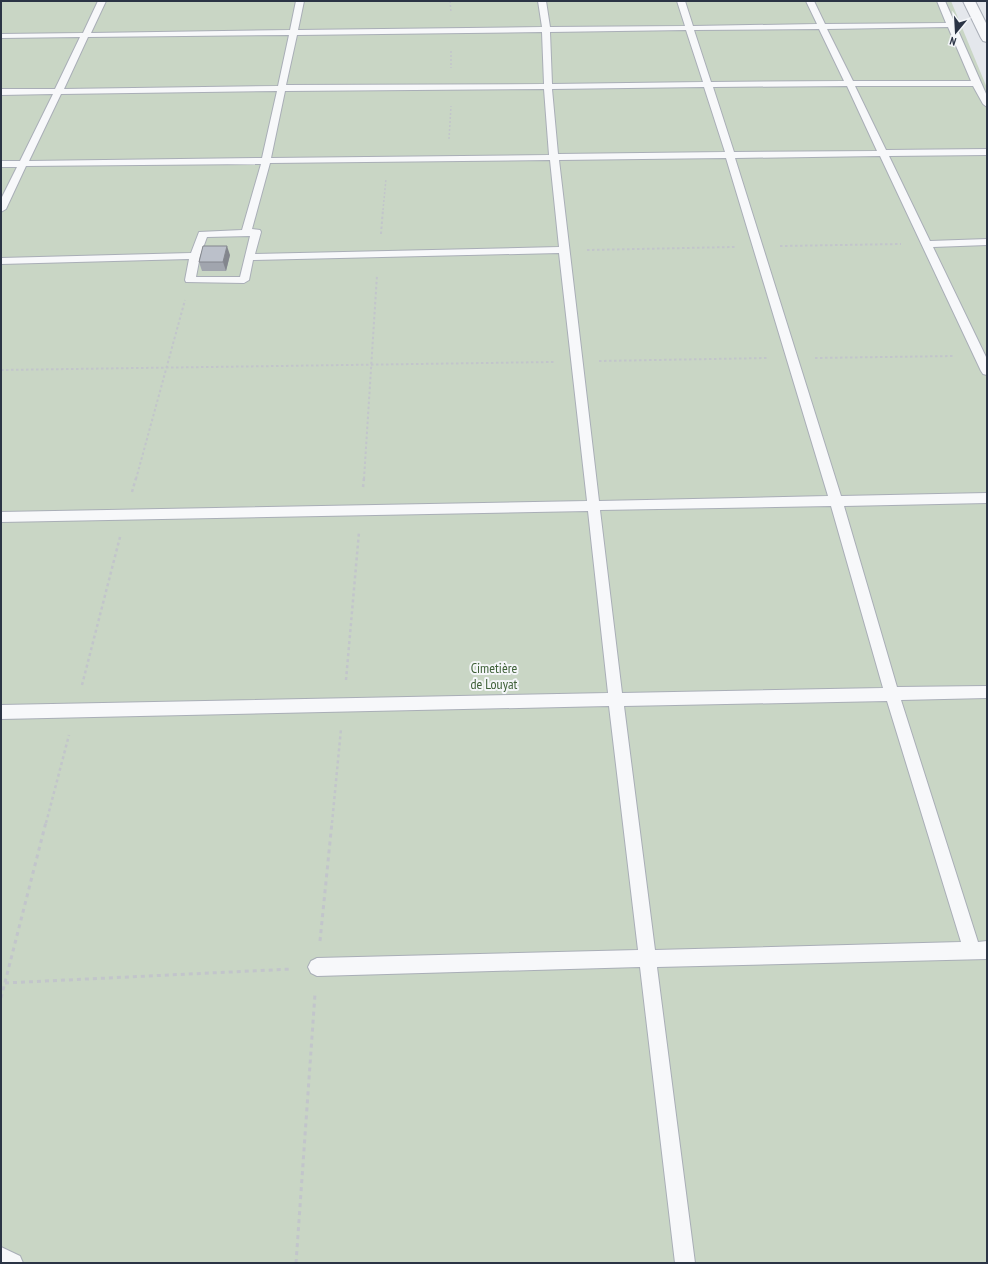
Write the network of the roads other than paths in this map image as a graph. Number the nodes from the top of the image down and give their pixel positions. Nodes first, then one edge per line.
1 (102, 1) edge
2 (300, 1) edge
3 (542, 1) edge
4 (681, 1) edge
5 (810, 1) edge
6 (941, 1) edge
7 (969, 1) edge
8 (952, 25) junction
9 (822, 26) junction
10 (689, 29) junction
11 (546, 30) junction
12 (294, 33) junction
13 (86, 35) junction
14 (1, 36) edge
15 (987, 38) edge
16 (849, 84) junction
17 (976, 84) junction
18 (707, 85) junction
19 (548, 86) junction
20 (282, 88) junction
21 (1, 92) edge
22 (58, 92) junction
23 (987, 104) edge
24 (987, 152) edge
25 (882, 153) junction
26 (730, 155) junction
27 (554, 157) junction
28 (266, 161) junction
29 (23, 163) junction
30 (1, 164) edge
31 (1, 209) edge
32 (246, 232) junction
33 (987, 242) edge
34 (925, 244) junction
35 (564, 250) junction
36 (195, 256) junction
37 (249, 257) junction
38 (1, 261) edge
39 (987, 371) edge
40 (987, 498) edge
41 (836, 501) junction
42 (594, 506) junction
43 (1, 517) edge
44 (987, 692) edge
45 (892, 694) junction
46 (616, 700) junction
47 (1, 712) edge
48 (980, 950) edge
49 (649, 959) junction
50 (317, 967) road end
51 (1, 1257) edge
52 (13, 1263) edge
53 (686, 1263) edge

1 - 13 lane
2 - 12 lane
3 - 11 lane
4 - 10 lane
5 - 9 lane
6 - 8 lane
7 - 15 street
8 - 9 lane
8 - 17 lane
9 - 10 lane
9 - 16 lane
10 - 11 lane
10 - 18 lane
11 - 12 lane
11 - 19 lane
12 - 13 lane
12 - 20 lane
13 - 14 lane
13 - 22 lane
16 - 17 lane
16 - 18 lane
16 - 25 lane
17 - 23 lane
18 - 19 lane
18 - 26 lane
19 - 20 lane
19 - 27 lane
20 - 22 lane
20 - 28 lane
21 - 22 lane
22 - 29 lane
24 - 25 lane
25 - 26 lane
25 - 34 lane
26 - 27 lane
26 - 41 lane
27 - 28 lane
27 - 35 lane
28 - 29 lane
28 - 32 lane
29 - 30 lane
29 - 31 lane
32 - 36 lane
32 - 37 lane
33 - 34 lane
34 - 39 lane
35 - 37 lane
35 - 42 lane
36 - 37 lane
36 - 38 lane
40 - 41 lane
41 - 42 lane
41 - 45 lane
42 - 43 lane
42 - 46 lane
44 - 45 lane
45 - 46 lane
45 - 48 lane
46 - 47 lane
46 - 49 lane
48 - 49 lane
49 - 50 lane
49 - 53 lane
51 - 52 lane

